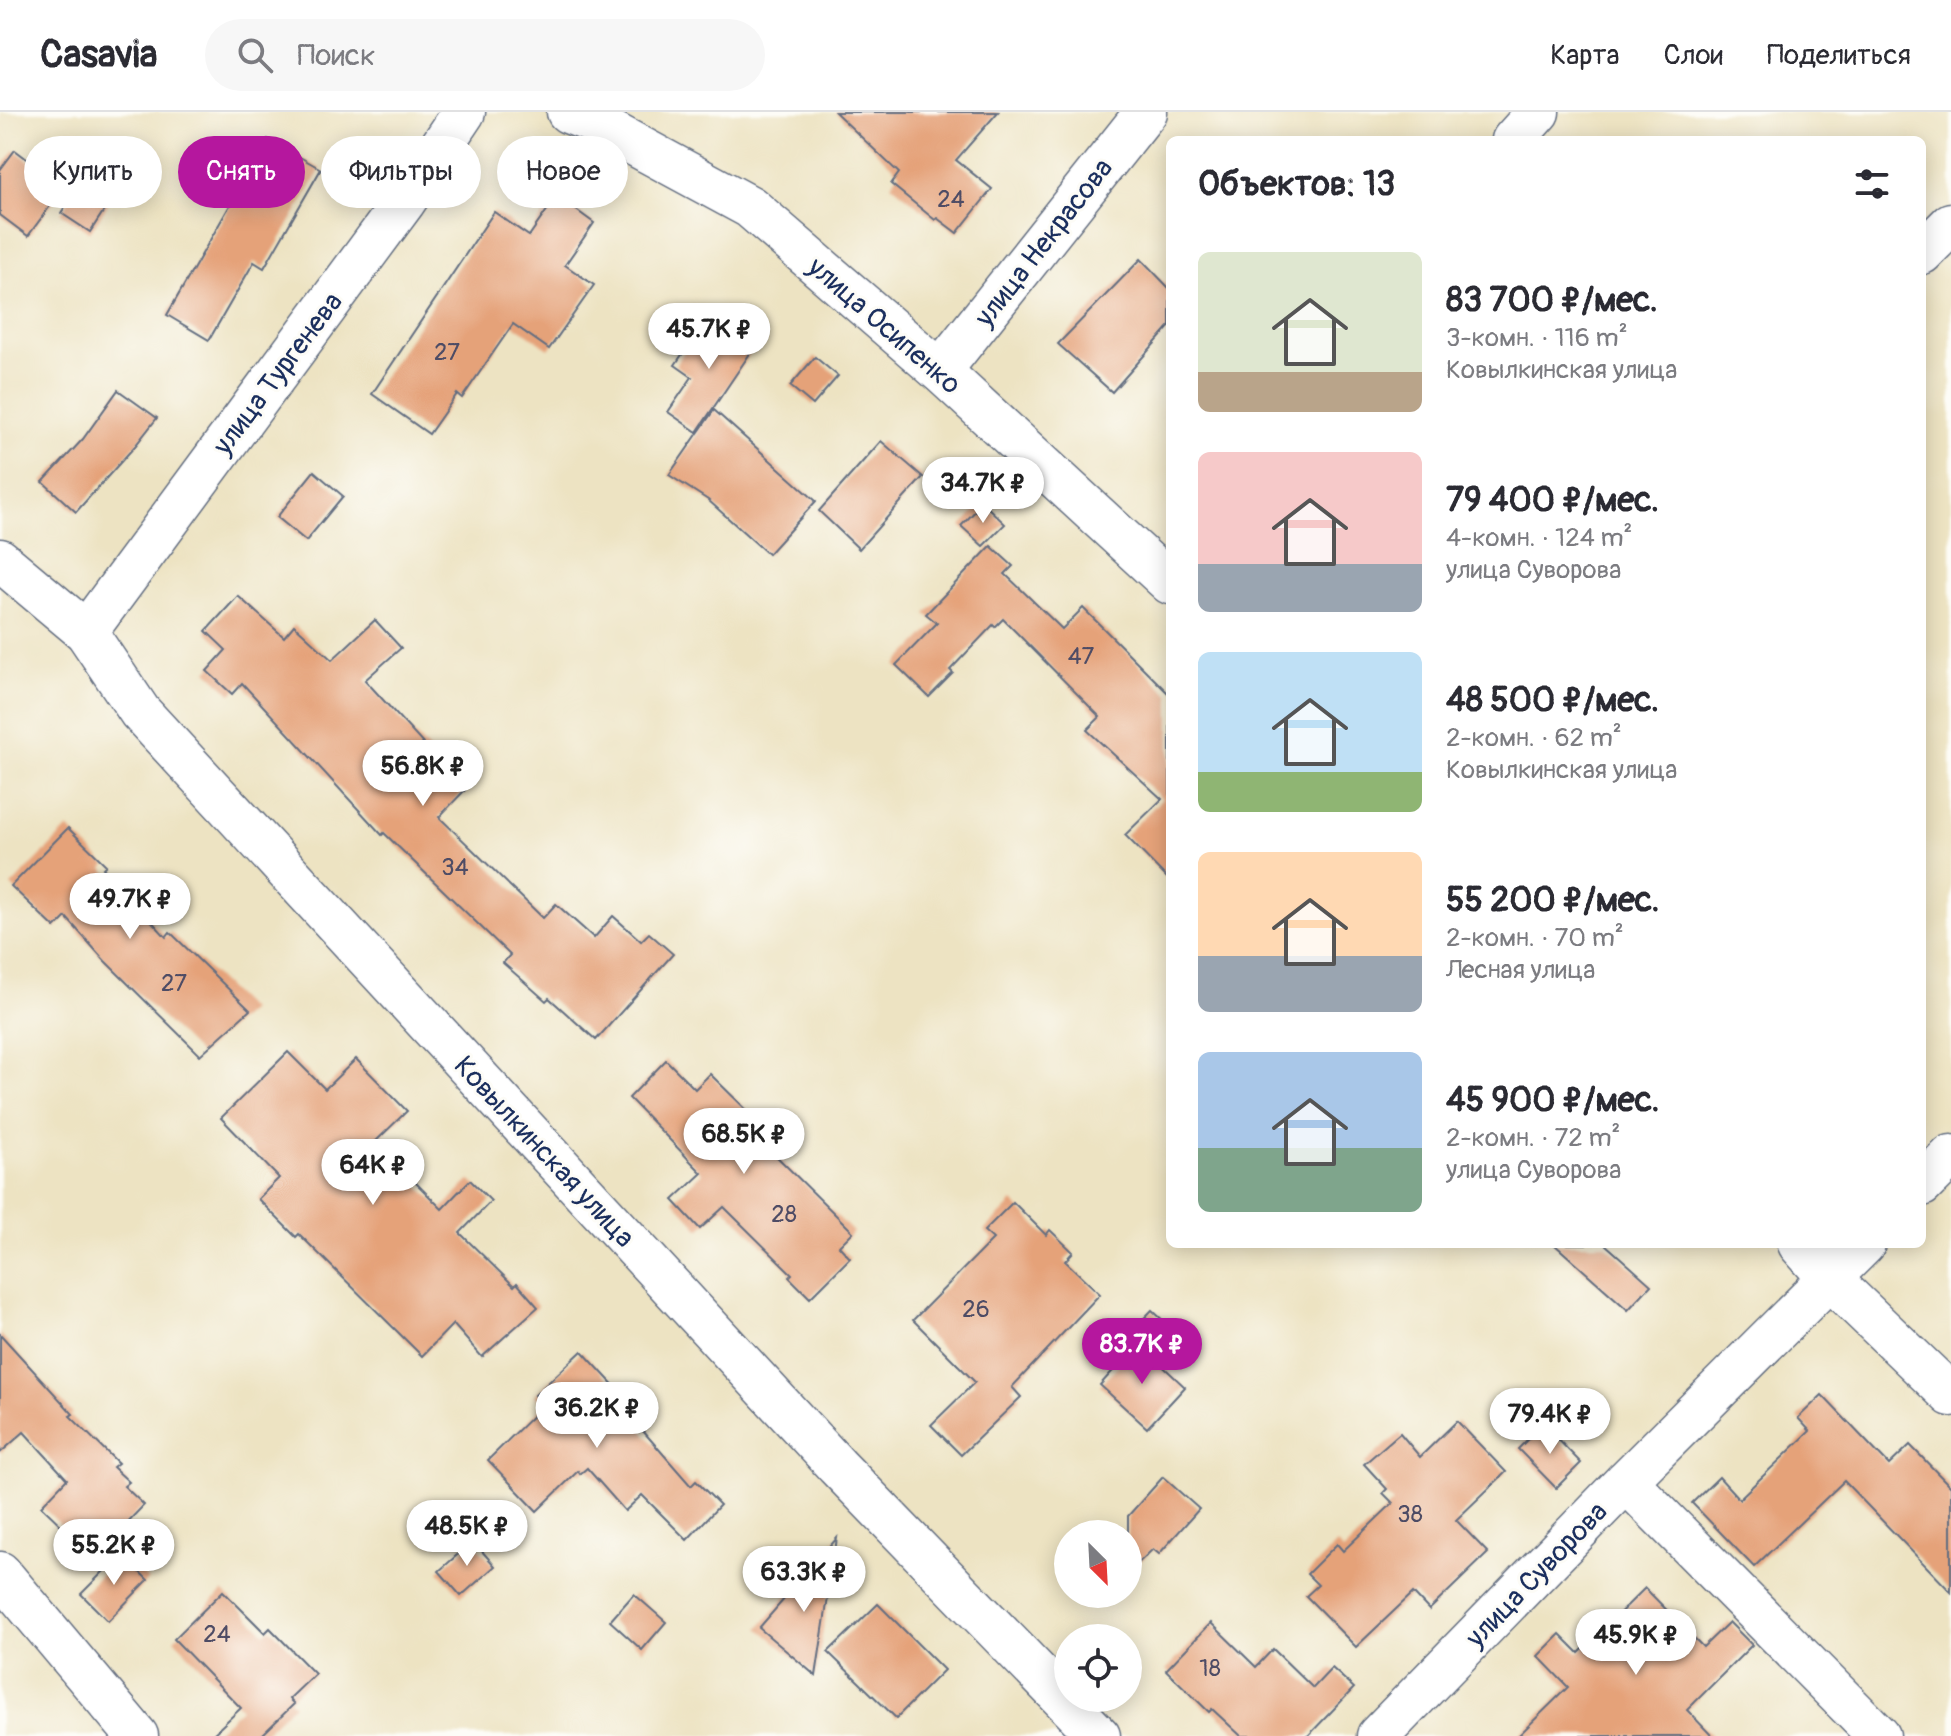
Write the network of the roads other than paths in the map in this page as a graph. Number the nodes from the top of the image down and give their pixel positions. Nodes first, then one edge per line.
1 (464, 112) edge
2 (568, 112) edge
3 (1146, 112) edge
4 (1538, 112) edge
5 (1517, 136) edge
6 (1951, 224) edge
7 (1926, 249) edge
8 (940, 371) junction
9 (0, 560) edge
10 (1163, 561) edge
11 (86, 632) junction
12 (1951, 1156) edge
13 (1926, 1181) edge
14 (1803, 1248) edge
15 (1860, 1248) edge
16 (1830, 1279) junction
17 (1951, 1395) edge
18 (1626, 1481) junction
19 (0, 1573) edge
20 (137, 1736) edge
21 (1099, 1736) edge
22 (1378, 1736) edge
23 (1879, 1736) edge

1 - 11 street, улица Тургенева
2 - 8 street, улица Осипенко
3 - 8 street, улица Некрасова
4 - 5 street
6 - 7 street
8 - 10 street, улица Осипенко
9 - 11 street, Ковылкинская улица
11 - 21 street, Ковылкинская улица
12 - 13 street
14 - 16 street
15 - 16 street, улица Суворова
16 - 17 street
16 - 18 street, улица Суворова
18 - 22 street, улица Суворова
18 - 23 street
19 - 20 street

